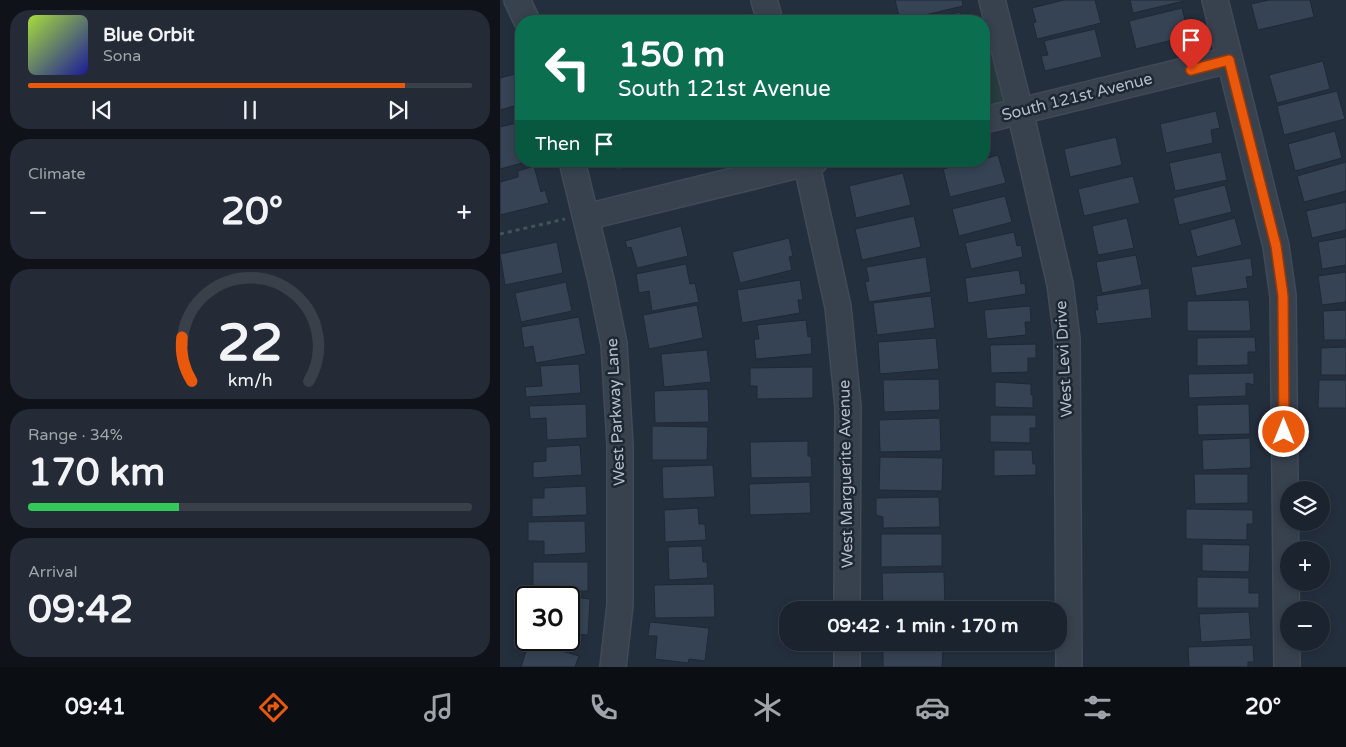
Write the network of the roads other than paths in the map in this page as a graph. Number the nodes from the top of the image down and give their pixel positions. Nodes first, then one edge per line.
1 (517, 0) edge
2 (764, 0) edge
3 (992, 0) edge
4 (1215, 0) edge
5 (524, 15) edge
6 (768, 15) edge
7 (1229, 60) junction
8 (1020, 111) junction
9 (990, 118) edge
10 (574, 167) edge
11 (790, 167) edge
12 (811, 167) edge
13 (586, 217) junction
14 (847, 601) edge
15 (847, 651) edge
16 (613, 667) edge
17 (846, 667) edge
18 (1069, 667) edge
19 (1286, 667) edge

1 - 5 street
2 - 6 street
3 - 8 street, West Levi Drive
4 - 7 street
7 - 8 street, South 121st Avenue
7 - 19 street
8 - 9 street, South 121st Avenue
8 - 18 street, West Levi Drive
10 - 13 street, West Parkway Lane
11 - 13 street
12 - 14 street, West Marguerite Avenue
13 - 16 street, West Parkway Lane
15 - 17 street

